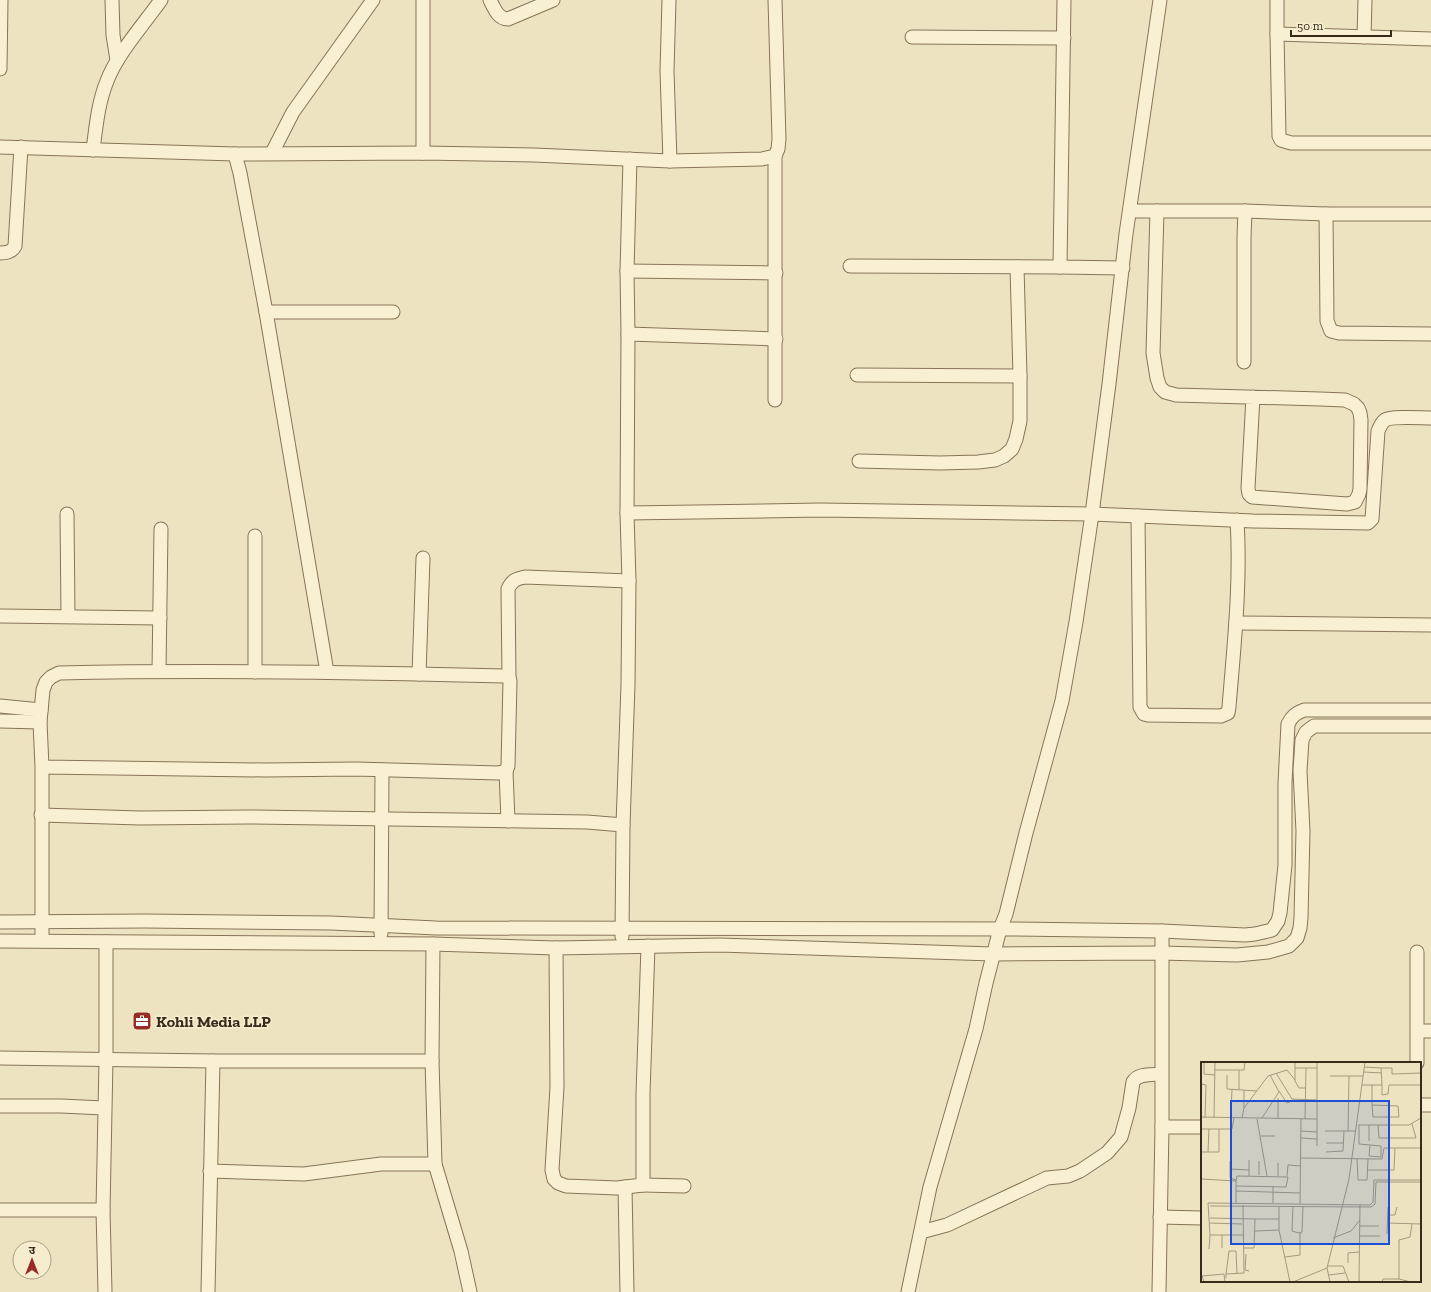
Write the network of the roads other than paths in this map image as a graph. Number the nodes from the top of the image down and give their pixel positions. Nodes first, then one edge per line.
1 (1, 0) edge
2 (112, 0) edge
3 (161, 0) edge
4 (373, 0) edge
5 (423, 0) edge
6 (490, 0) edge
7 (554, 0) edge
8 (669, 0) edge
9 (775, 0) edge
10 (1064, 0) edge
11 (1160, 0) edge
12 (1277, 0) edge
13 (1365, 0) edge
14 (1277, 34) junction
15 (912, 37) dead end
16 (1364, 37) junction
17 (1064, 38) junction
18 (1431, 39) edge
19 (118, 60) junction
20 (0, 69) edge
21 (1431, 143) edge
22 (0, 147) edge
23 (21, 147) junction
24 (93, 150) junction
25 (272, 153) junction
26 (423, 153) junction
27 (235, 154) junction
28 (775, 156) junction
29 (630, 159) junction
30 (670, 161) junction
31 (1130, 211) junction
32 (1157, 211) junction
33 (1245, 211) junction
34 (1326, 214) junction
35 (1431, 214) edge
36 (0, 253) edge
37 (850, 266) dead end
38 (1017, 267) junction
39 (1060, 267) junction
40 (1123, 268) junction
41 (627, 271) junction
42 (776, 273) junction
43 (266, 312) junction
44 (393, 312) dead end
45 (628, 334) junction
46 (1431, 334) edge
47 (776, 339) junction
48 (1244, 362) dead end
49 (857, 375) dead end
50 (1020, 376) junction
51 (1253, 397) junction
52 (776, 400) dead end
53 (1431, 418) edge
54 (859, 461) dead end
55 (627, 513) junction
56 (68, 514) dead end
57 (1092, 514) junction
58 (1138, 516) junction
59 (1238, 520) junction
60 (161, 529) dead end
61 (255, 536) dead end
62 (423, 558) dead end
63 (629, 581) junction
64 (0, 616) edge
65 (68, 616) junction
66 (160, 618) junction
67 (1236, 623) junction
68 (1431, 625) edge
69 (159, 671) junction
70 (254, 672) junction
71 (327, 672) junction
72 (419, 674) junction
73 (509, 678) junction
74 (0, 706) edge
75 (1431, 710) edge
76 (41, 716) junction
77 (1292, 717) junction
78 (0, 721) edge
79 (1431, 726) edge
80 (1306, 732) junction
81 (42, 766) junction
82 (382, 770) junction
83 (506, 771) junction
84 (41, 815) junction
85 (382, 820) junction
86 (508, 821) junction
87 (623, 825) junction
88 (0, 922) edge
89 (42, 922) junction
90 (381, 926) junction
91 (623, 928) junction
92 (1000, 929) junction
93 (1272, 930) junction
94 (1162, 931) junction
95 (0, 941) edge
96 (42, 941) junction
97 (106, 942) junction
98 (381, 944) junction
99 (432, 944) junction
100 (648, 946) junction
101 (1289, 946) junction
102 (622, 947) junction
103 (556, 948) junction
104 (1417, 952) dead end
105 (1161, 953) junction
106 (993, 954) junction
107 (1425, 1031) edge
108 (0, 1058) edge
109 (106, 1060) junction
110 (212, 1061) junction
111 (432, 1061) junction
112 (1417, 1062) edge
113 (1161, 1074) junction
114 (0, 1106) edge
115 (104, 1108) junction
116 (1162, 1127) junction
117 (1201, 1127) edge
118 (435, 1164) junction
119 (210, 1171) junction
120 (643, 1185) junction
121 (684, 1186) dead end
122 (626, 1187) junction
123 (0, 1210) edge
124 (103, 1210) junction
125 (1160, 1217) junction
126 (1201, 1218) edge
127 (921, 1232) junction
128 (105, 1292) edge
129 (208, 1292) edge
130 (470, 1292) edge
131 (627, 1292) edge
132 (908, 1292) edge
133 (1159, 1292) edge

1 - 20 street
2 - 19 street
3 - 19 street
4 - 25 street
5 - 26 street
6 - 7 street
8 - 30 street
9 - 28 street
10 - 17 street
11 - 31 street
12 - 14 street
13 - 16 street
14 - 16 street
14 - 21 street
15 - 17 street
16 - 18 street
17 - 39 street
19 - 24 street
22 - 23 street
23 - 24 street
23 - 36 street
24 - 27 street
25 - 26 street
25 - 27 street
26 - 29 street
27 - 43 street
28 - 30 street
28 - 42 street
29 - 30 street
29 - 41 street
31 - 32 street
31 - 40 street
32 - 33 street
32 - 51 street
33 - 34 street
33 - 48 street
34 - 35 street
34 - 46 street
37 - 38 street
38 - 39 street
38 - 50 street
39 - 40 street
40 - 57 street
41 - 42 street
41 - 45 street
42 - 47 street
43 - 44 street
43 - 71 street
45 - 47 street
45 - 55 street
47 - 52 street
49 - 50 street
50 - 54 street
51 - 51 street
53 - 59 street
55 - 57 street
55 - 63 street
56 - 65 street
57 - 58 street
57 - 92 street
58 - 59 street
58 - 67 street
59 - 67 street
60 - 66 street
61 - 70 street
62 - 72 street
63 - 73 street
63 - 87 street
64 - 65 street
65 - 66 street
66 - 69 street
67 - 68 street
69 - 70 street
69 - 76 street
70 - 71 street
71 - 72 street
72 - 73 street
73 - 83 street
74 - 76 street
75 - 77 street
76 - 78 street
76 - 81 street
77 - 80 street
77 - 93 street
79 - 80 street
80 - 101 street
81 - 82 street
81 - 84 street
82 - 83 street
82 - 85 street
83 - 86 street
84 - 85 street
84 - 89 street
85 - 86 street
85 - 90 street
86 - 87 street
87 - 91 street
88 - 89 street
89 - 90 street
89 - 96 street
90 - 91 street
90 - 98 street
91 - 92 street
91 - 102 street
92 - 94 street
92 - 106 street
93 - 94 street
93 - 101 street
94 - 105 street
95 - 96 street
96 - 97 street
97 - 98 street
97 - 109 street
98 - 99 street
99 - 103 street
99 - 111 street
100 - 102 street
100 - 106 street
100 - 120 street
101 - 105 street
102 - 103 street
103 - 122 street
104 - 107 street
105 - 106 street
105 - 113 street
106 - 127 street
107 - 112 street
108 - 109 street
109 - 110 street
109 - 115 street
110 - 111 street
110 - 119 street
111 - 118 street
113 - 116 street
113 - 127 street
114 - 115 street
115 - 124 street
116 - 117 street
116 - 125 street
118 - 119 street
118 - 130 street
119 - 129 street
120 - 121 street
120 - 122 street
122 - 131 street
123 - 124 street
124 - 128 street
125 - 126 street
125 - 133 street
127 - 132 street

